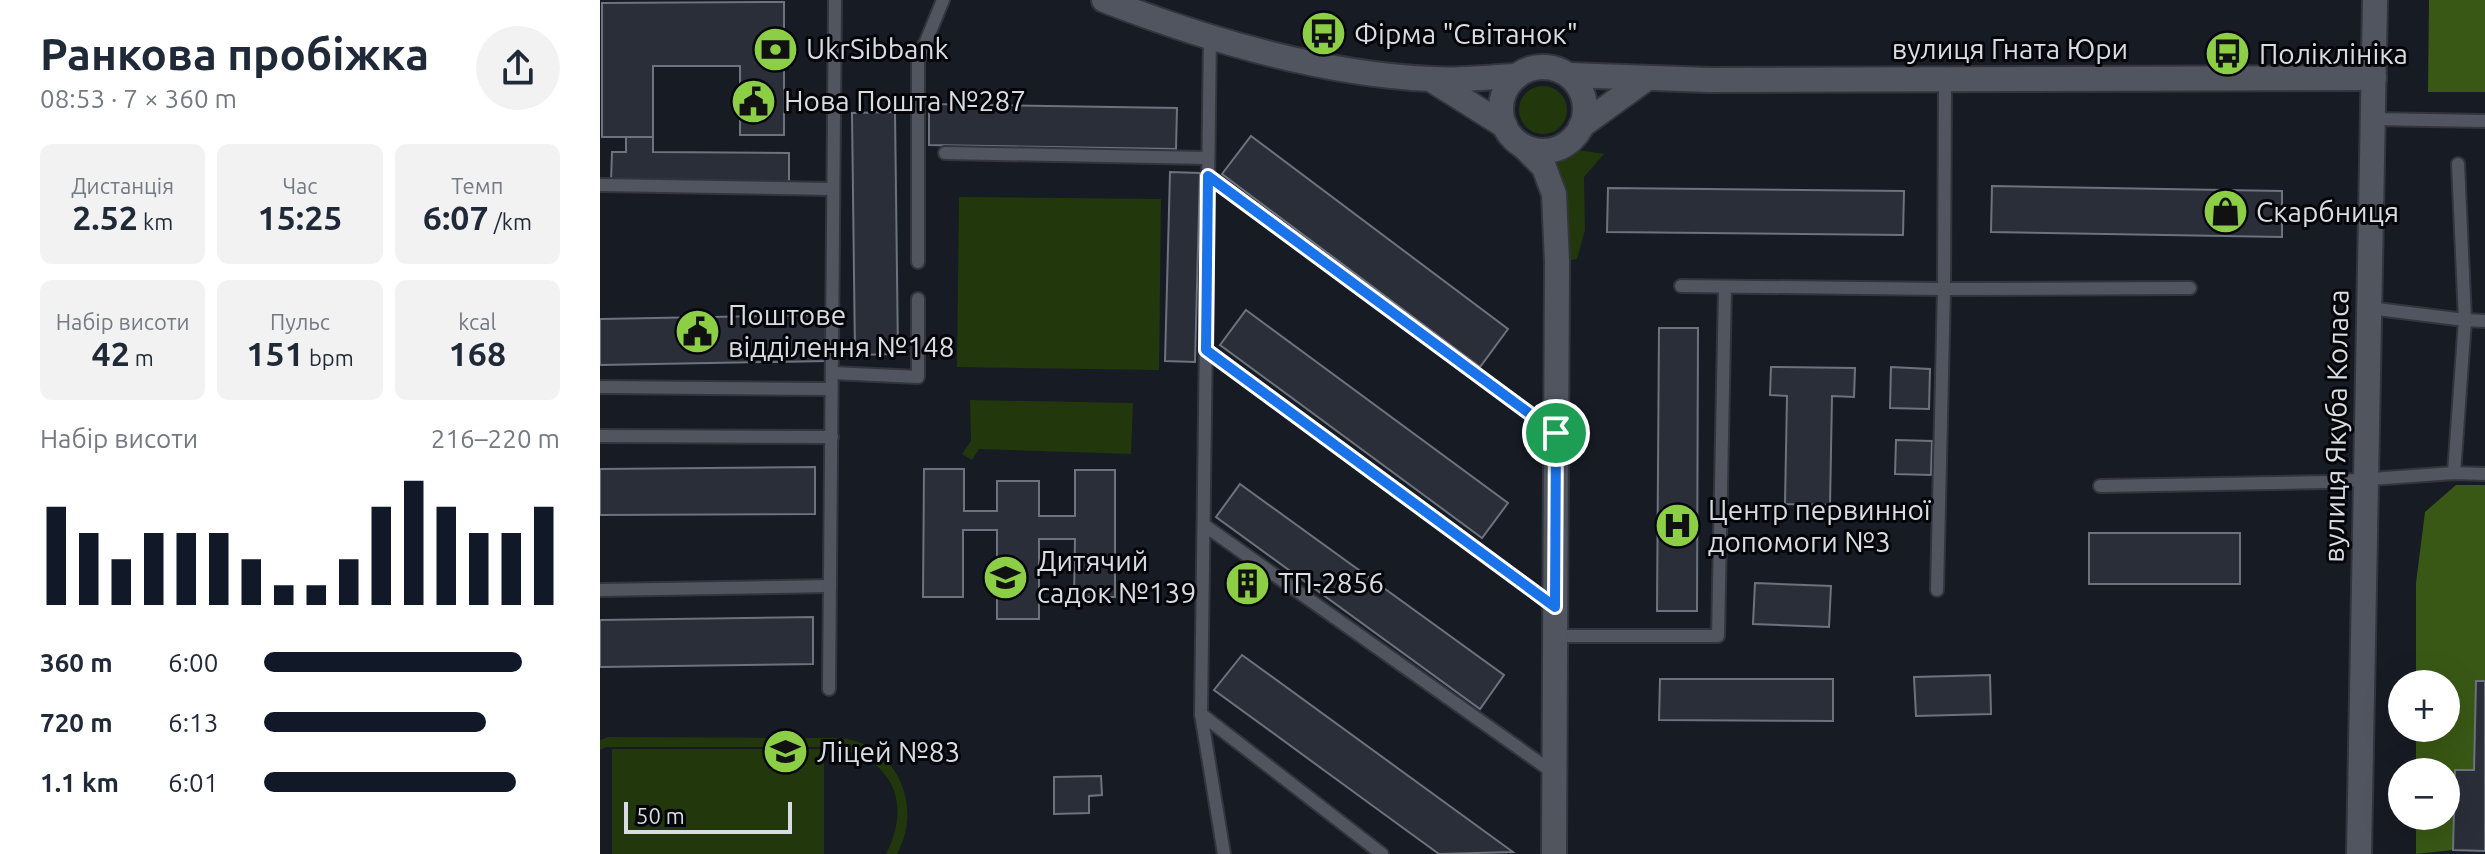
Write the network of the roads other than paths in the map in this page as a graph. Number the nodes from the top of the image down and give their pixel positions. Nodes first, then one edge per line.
1 (835, 0) edge
2 (943, 0) edge
3 (2375, 0) edge
4 (1112, 1) edge
5 (1210, 36) junction
6 (1569, 75) junction
7 (1517, 76) junction
8 (2374, 78) junction
9 (1646, 79) junction
10 (1432, 80) junction
11 (1945, 80) junction
12 (2372, 119) junction
13 (2485, 121) edge
14 (1505, 126) junction
15 (1581, 126) junction
16 (1523, 146) junction
17 (945, 153) dead end
18 (1208, 158) junction
19 (2458, 164) dead end
20 (1208, 176) junction
21 (600, 185) edge
22 (833, 189) junction
23 (918, 262) dead end
24 (1681, 286) dead end
25 (1725, 287) junction
26 (2190, 288) dead end
27 (1944, 289) junction
28 (918, 299) dead end
29 (2369, 308) junction
30 (2465, 320) junction
31 (2485, 321) edge
32 (1206, 350) junction
33 (832, 373) junction
34 (600, 387) edge
35 (831, 389) junction
36 (1556, 433) junction
37 (600, 436) edge
38 (832, 437) junction
39 (2454, 473) junction
40 (2485, 474) edge
41 (2366, 480) junction
42 (2100, 486) dead end
43 (1204, 525) junction
44 (830, 586) junction
45 (600, 590) edge
46 (1937, 590) dead end
47 (1555, 607) junction
48 (1555, 636) junction
49 (829, 689) dead end
50 (1201, 714) junction
51 (1554, 773) junction
52 (1224, 854) edge
53 (1382, 854) edge
54 (1554, 854) edge
55 (2359, 854) edge

1 - 22 lane
2 - 23 lane
3 - 8 street, вулиця Якуба Коласа
4 - 5 street
5 - 10 street
5 - 18 lane
6 - 7 street
6 - 9 street, вулиця Гната Юри
6 - 15 street
7 - 10 street
7 - 14 street
8 - 11 street, вулиця Гната Юри
8 - 12 street, вулиця Якуба Коласа
9 - 11 street, вулиця Гната Юри
9 - 15 street
10 - 14 street
11 - 27 lane
12 - 13 lane
12 - 29 street, вулиця Якуба Коласа
14 - 16 street
15 - 16 street
16 - 36 street
17 - 18 lane
18 - 20 lane
19 - 30 lane
20 - 32 lane
20 - 36 lane
21 - 22 lane
22 - 33 lane
24 - 25 lane
25 - 27 lane
25 - 48 lane
26 - 27 lane
27 - 46 lane
28 - 33 lane
29 - 30 lane
29 - 41 street, вулиця Якуба Коласа
30 - 31 lane
30 - 39 lane
32 - 43 lane
32 - 47 lane
33 - 35 lane
34 - 35 lane
35 - 38 lane
36 - 47 street
37 - 38 lane
38 - 44 lane
39 - 40 lane
39 - 41 lane
41 - 42 lane
41 - 55 street, вулиця Якуба Коласа
43 - 50 lane
43 - 51 lane
44 - 45 lane
44 - 49 lane
47 - 48 street
48 - 51 street
50 - 52 lane
50 - 53 lane
51 - 54 street

